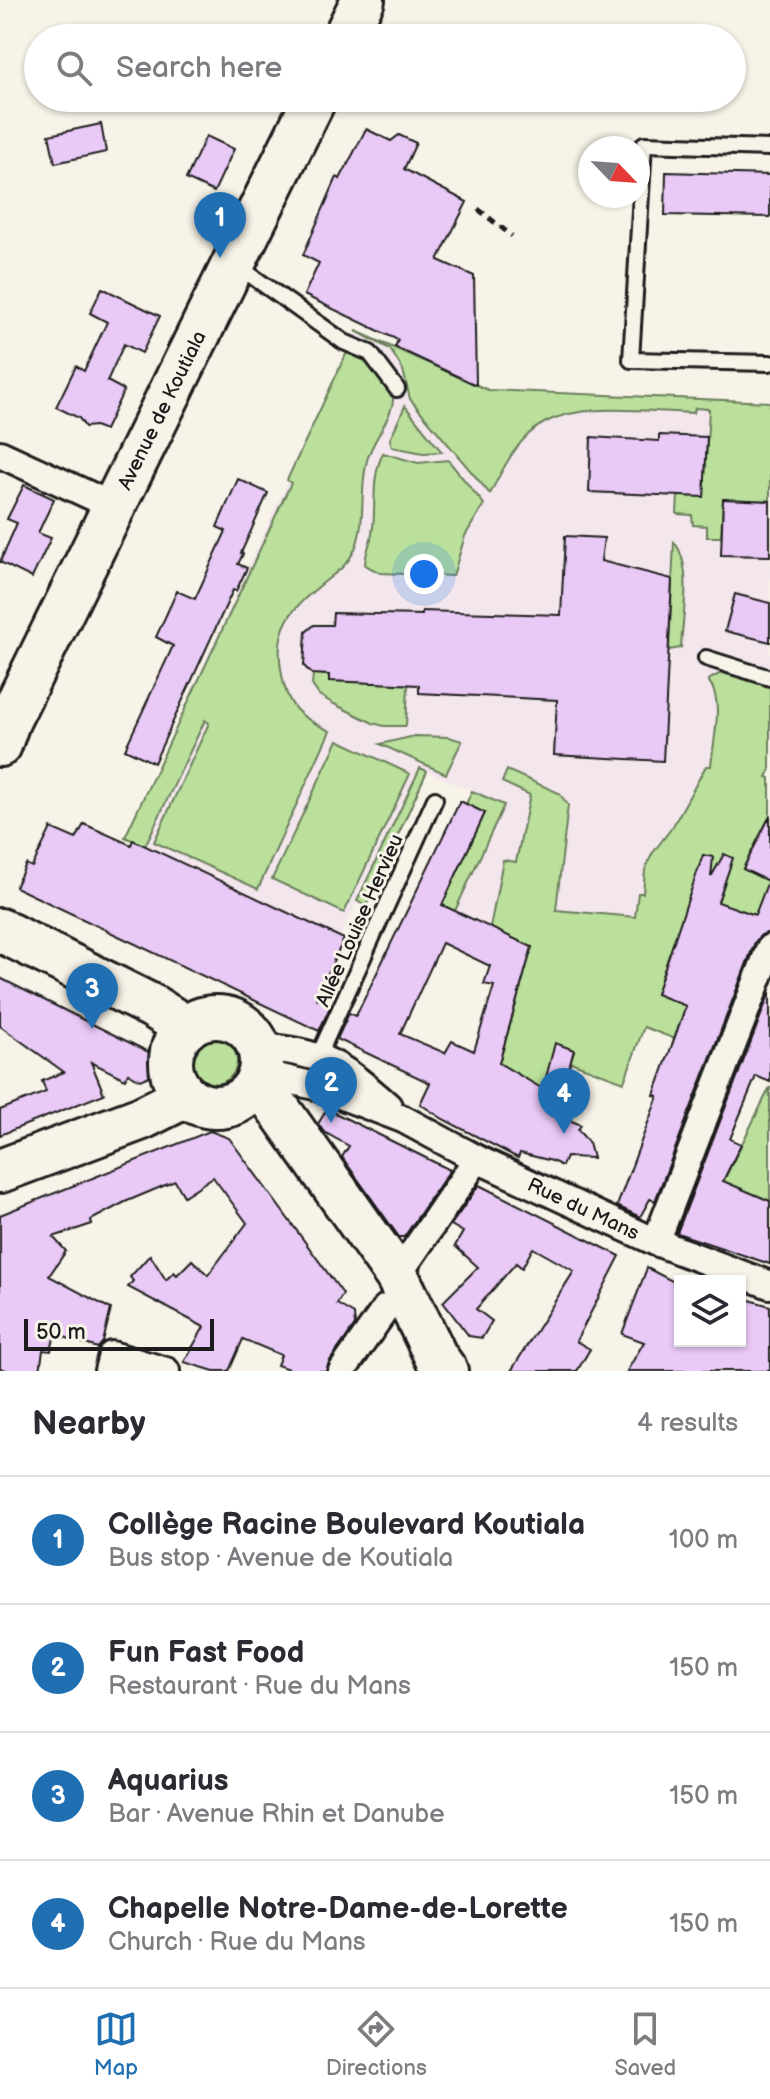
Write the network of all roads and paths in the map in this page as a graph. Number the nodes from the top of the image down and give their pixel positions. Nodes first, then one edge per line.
1 (363, 0) edge
2 (351, 24) edge
3 (308, 112) edge
4 (770, 148) edge
5 (478, 209) dead end
6 (512, 236) dead end
7 (233, 263) junction
8 (770, 363) edge
9 (397, 389) dead end
10 (0, 454) edge
11 (115, 507) junction
12 (706, 658) dead end
13 (770, 678) edge
14 (2, 730) edge
15 (435, 799) dead end
16 (0, 930) edge
17 (770, 948) edge
18 (187, 1028) junction
19 (318, 1057) junction
20 (254, 1076) junction
21 (186, 1096) junction
22 (403, 1119) junction
23 (477, 1159) junction
24 (0, 1171) edge
25 (656, 1242) junction
26 (768, 1278) edge
27 (392, 1292) junction
28 (441, 1364) edge
29 (108, 1371) edge
30 (166, 1371) edge
31 (342, 1371) edge

1 - 2 main road
3 - 7 main road, Avenue de Koutiala
4 - 8 lane
5 - 6 path
7 - 9 lane
7 - 11 main road, Avenue de Koutiala
10 - 11 street
11 - 14 main road, Avenue de Koutiala
12 - 13 lane
15 - 19 lane, Allée Louise Hervieu
16 - 18 main road
17 - 25 street
18 - 20 main road
18 - 21 main road
19 - 20 street, Rue du Mans
19 - 22 street, Rue du Mans
20 - 21 main road
20 - 22 street, Rue du Mans
20 - 27 main road
21 - 24 main road
22 - 23 street, Rue du Mans
23 - 25 street, Rue du Mans
23 - 27 street
25 - 26 street, Rue du Mans
27 - 28 main road
27 - 31 street
29 - 30 street

